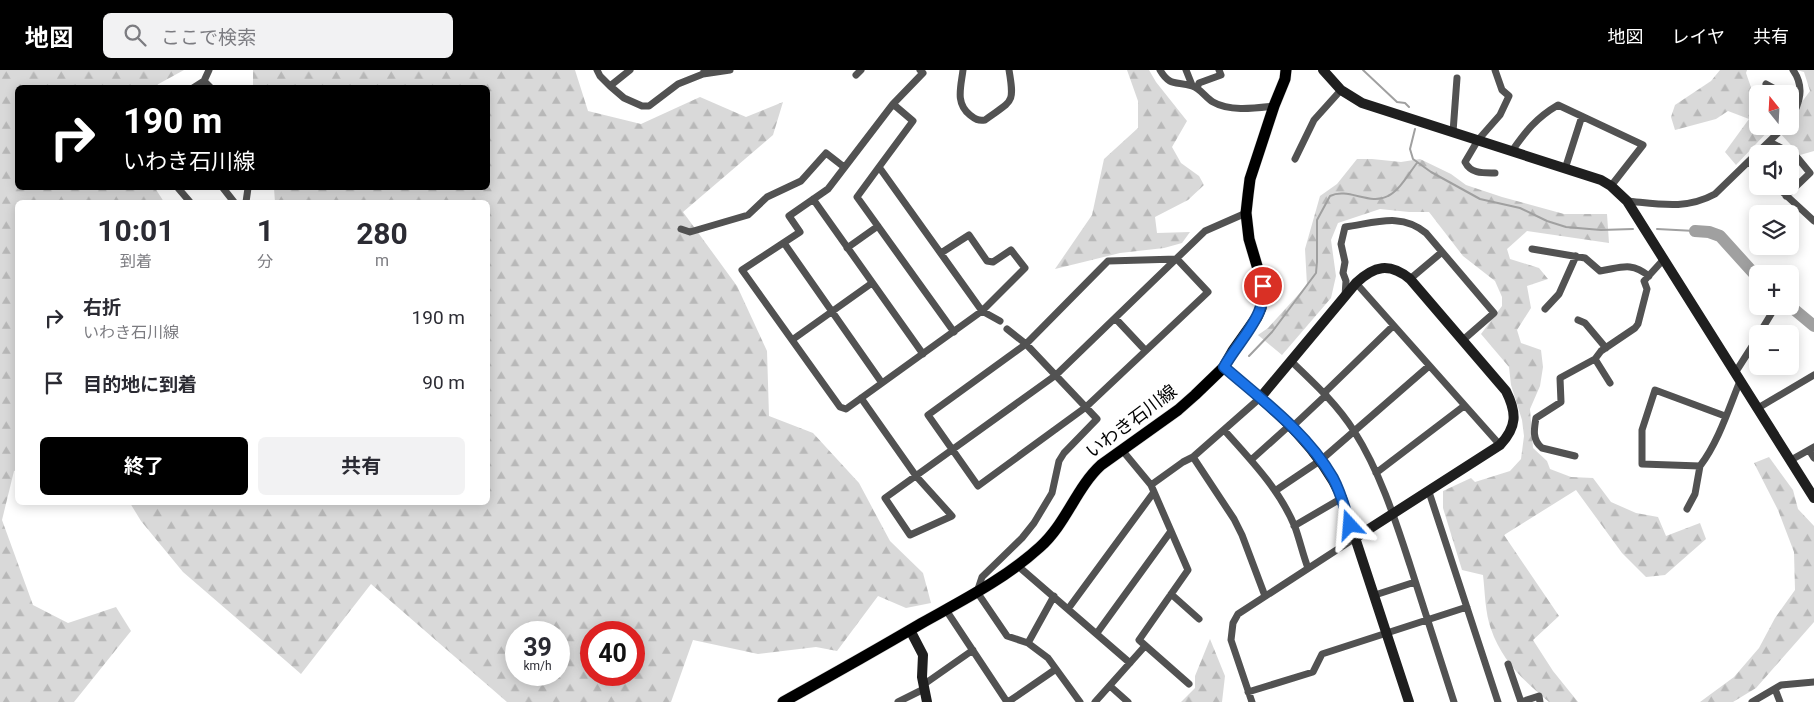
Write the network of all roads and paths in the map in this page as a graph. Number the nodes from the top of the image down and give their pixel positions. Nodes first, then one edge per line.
1 (209, 70) edge
2 (597, 70) edge
3 (630, 70) edge
4 (730, 70) edge
5 (920, 70) edge
6 (963, 70) edge
7 (1009, 70) edge
8 (1160, 70) edge
9 (1186, 70) edge
10 (1219, 70) edge
11 (1286, 70) edge
12 (1323, 70) edge
13 (1496, 70) edge
14 (1792, 70) edge
15 (704, 72) edge
16 (1457, 78) dead end
17 (204, 82) junction
18 (198, 85) edge
19 (207, 85) edge
20 (610, 86) junction
21 (1195, 87) junction
22 (1341, 90) junction
23 (1799, 101) edge
24 (893, 104) junction
25 (1274, 106) junction
26 (1582, 116) junction
27 (1453, 132) junction
28 (1777, 135) edge
29 (1478, 140) junction
30 (1770, 142) junction
31 (1767, 145) edge
32 (1512, 151) junction
33 (1296, 159) dead end
34 (1749, 162) edge
35 (844, 167) junction
36 (879, 168) junction
37 (1565, 169) junction
38 (1495, 173) dead end
39 (1611, 186) junction
40 (180, 190) edge
41 (225, 190) edge
42 (1786, 196) joint
43 (813, 199) junction
44 (188, 200) edge
45 (232, 200) edge
46 (1627, 201) junction
47 (1814, 210) edge
48 (1246, 213) junction
49 (1811, 219) edge
50 (878, 226) junction
51 (682, 229) dead end
52 (784, 243) junction
53 (847, 248) junction
54 (1532, 249) dead end
55 (1442, 252) junction
56 (941, 253) junction
57 (1576, 256) junction
58 (1177, 258) junction
59 (1664, 259) junction
60 (1649, 276) junction
61 (1410, 279) junction
62 (872, 283) junction
63 (1356, 284) junction
64 (1345, 296) junction
65 (1545, 309) dead end
66 (982, 311) junction
67 (832, 312) junction
68 (1115, 318) junction
69 (1578, 320) dead end
70 (1000, 321) dead end
71 (1393, 326) junction
72 (1007, 329) dead end
73 (954, 332) junction
74 (792, 340) junction
75 (1462, 340) junction
76 (1026, 344) junction
77 (1606, 348) junction
78 (1145, 350) junction
79 (923, 354) junction
80 (1749, 354) edge
81 (1595, 359) junction
82 (1291, 361) junction
83 (1429, 366) junction
84 (1224, 367) junction
85 (1814, 375) edge
86 (1056, 376) junction
87 (1738, 377) junction
88 (1610, 382) dead end
89 (882, 383) junction
90 (1325, 394) junction
91 (861, 398) junction
92 (1260, 398) junction
93 (1464, 406) junction
94 (1086, 407) junction
95 (1758, 408) junction
96 (1725, 416) junction
97 (1291, 426) junction
98 (1224, 430) junction
99 (1354, 432) junction
100 (1500, 445) junction
101 (1811, 448) edge
102 (952, 450) junction
103 (1122, 450) junction
104 (1575, 456) dead end
105 (1193, 457) junction
106 (1814, 458) edge
107 (1251, 460) junction
108 (1321, 460) junction
109 (1792, 460) junction
110 (1700, 466) junction
111 (1376, 473) junction
112 (916, 476) junction
113 (1151, 484) junction
114 (1275, 491) junction
115 (1154, 492) junction
116 (1429, 492) junction
117 (1342, 498) junction
118 (1814, 498) edge
119 (1687, 508) dead end
120 (1393, 514) junction
121 (1294, 526) junction
122 (1171, 531) junction
123 (1355, 538) junction
124 (1018, 566) junction
125 (1308, 568) junction
126 (1415, 582) junction
127 (977, 592) junction
128 (1171, 594) junction
129 (1375, 595) junction
130 (1054, 596) junction
131 (1265, 596) junction
132 (1467, 607) junction
133 (1068, 609) junction
134 (946, 610) junction
135 (1199, 619) dead end
136 (1428, 620) junction
137 (910, 630) junction
138 (1097, 633) junction
139 (1387, 633) junction
140 (1028, 643) junction
141 (1145, 646) junction
142 (973, 650) junction
143 (1130, 663) junction
144 (1508, 664) dead end
145 (1056, 669) junction
146 (1814, 682) edge
147 (1189, 684) dead end
148 (1110, 686) junction
149 (923, 687) junction
150 (1775, 689) junction
151 (1248, 692) junction
152 (784, 702) edge
153 (898, 702) edge
154 (927, 702) edge
155 (1008, 702) edge
156 (1080, 702) edge
157 (1095, 702) edge
158 (1128, 702) edge
159 (1252, 702) edge
160 (1409, 702) edge
161 (1454, 702) edge
162 (1498, 702) edge
163 (1521, 702) edge
164 (1540, 702) edge
165 (1752, 702) edge
166 (1780, 702) edge

1 - 17 street
2 - 20 street
3 - 20 street
4 - 15 street
5 - 24 street
6 - 7 street
8 - 21 street
9 - 21 street
10 - 21 street
11 - 25 main road, いわき石川線
12 - 22 street
13 - 29 street
14 - 23 street
15 - 20 street
16 - 27 street
17 - 18 street
17 - 19 street
21 - 25 street
22 - 27 street
22 - 33 street
24 - 35 street
24 - 36 street
25 - 48 main road, いわき石川線
26 - 32 street
26 - 37 street
26 - 39 street
27 - 29 street
28 - 30 street
29 - 32 street
29 - 38 street
30 - 31 street
30 - 42 street
32 - 37 street
34 - 46 street
35 - 43 street
35 - 51 street
36 - 50 street
36 - 56 street
37 - 39 street
39 - 46 street
40 - 44 street
41 - 45 street
42 - 49 street
43 - 52 street
43 - 53 street
46 - 59 street
47 - 49 street
48 - 58 street
48 - 84 main road, いわき石川線
50 - 53 street
50 - 73 street
52 - 67 street
52 - 74 street
53 - 62 street
54 - 57 street
55 - 61 street
55 - 64 street
55 - 75 street
56 - 66 street
56 - 66 street
57 - 60 street
57 - 65 street
58 - 68 street
58 - 76 street
58 - 78 street
59 - 60 street
59 - 87 street
60 - 77 street
61 - 63 street
61 - 75 street
62 - 67 street
62 - 79 street
63 - 64 street
63 - 71 street
64 - 82 street
66 - 70 street
66 - 73 street
67 - 74 street
67 - 89 street
68 - 78 street
68 - 86 street
69 - 77 street
71 - 83 street
71 - 90 street
72 - 76 street
73 - 79 street
74 - 91 street
75 - 100 street
76 - 86 street
76 - 102 street
77 - 81 street
78 - 94 street
79 - 89 street
80 - 87 street
81 - 88 street
81 - 104 street
82 - 90 street
82 - 92 street
83 - 93 street
83 - 99 street
84 - 92 street
84 - 103 main road, いわき石川線
85 - 95 street
86 - 94 street
86 - 102 street
87 - 95 street
87 - 96 street
89 - 91 street
90 - 97 street
90 - 99 street
91 - 112 street
92 - 97 street
92 - 98 street
93 - 100 street
93 - 111 street
94 - 102 street
94 - 127 street
95 - 109 street
96 - 110 street
96 - 110 street
97 - 107 street
97 - 108 street
98 - 105 street
98 - 107 street
99 - 108 street
99 - 111 street
100 - 116 street
101 - 106 street
101 - 109 street
102 - 112 street
103 - 113 street
103 - 124 main road, いわき石川線
105 - 113 street
105 - 131 street
107 - 114 street
108 - 114 street
108 - 117 street
109 - 118 street
110 - 119 street
111 - 120 street
112 - 112 street
113 - 115 street
114 - 121 street
115 - 122 street
115 - 133 street
116 - 120 street
116 - 132 street
117 - 121 street
117 - 123 street
120 - 123 street
120 - 126 street
121 - 125 street
122 - 128 street
122 - 138 street
123 - 125 street
123 - 129 street
124 - 127 main road, いわき石川線
124 - 130 street
125 - 131 street
126 - 129 street
126 - 136 street
127 - 134 main road, いわき石川線
127 - 140 street
128 - 135 street
128 - 141 street
129 - 139 street
130 - 133 street
130 - 140 street
131 - 151 street
132 - 136 street
132 - 162 street
133 - 138 street
134 - 137 main road, いわき石川線
134 - 142 street
136 - 139 street
136 - 161 street
137 - 149 street
137 - 152 main road, いわき石川線
138 - 143 street
139 - 151 street
139 - 160 street
140 - 145 street
141 - 143 street
141 - 147 street
142 - 149 street
142 - 155 street
143 - 148 street
144 - 163 street
145 - 155 street
145 - 156 street
146 - 150 street
148 - 157 street
148 - 158 street
149 - 153 street
149 - 154 street
150 - 165 street
150 - 166 street
151 - 159 street
163 - 164 street

